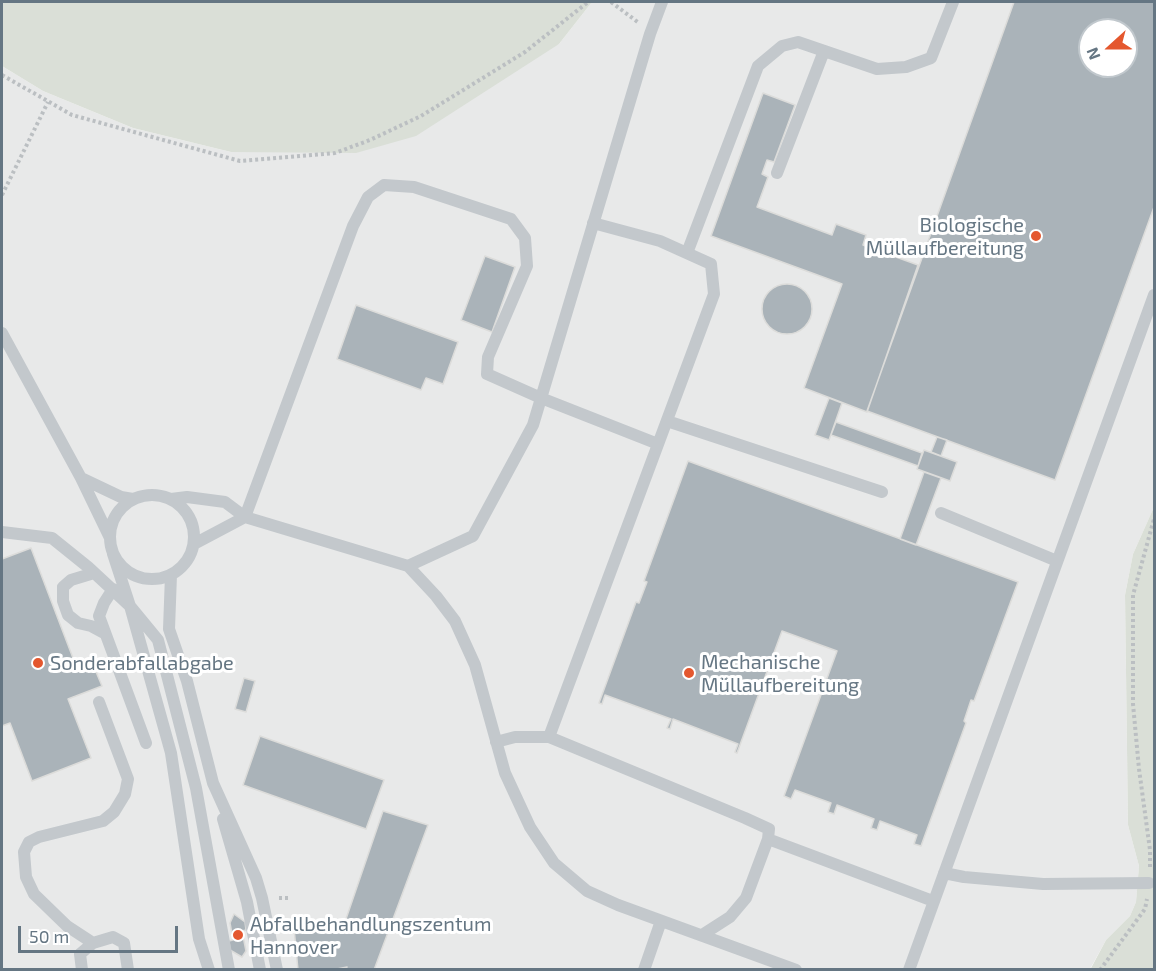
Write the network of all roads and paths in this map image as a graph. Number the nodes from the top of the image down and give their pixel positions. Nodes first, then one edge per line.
1 (588, 2) edge
2 (611, 2) edge
3 (662, 2) edge
4 (953, 2) edge
5 (650, 34) junction
6 (824, 51) junction
7 (2, 75) edge
8 (48, 102) junction
9 (777, 173) dead end
10 (2, 195) edge
11 (594, 223) junction
12 (687, 253) junction
13 (1155, 295) edge
14 (2, 333) edge
15 (541, 398) junction
16 (667, 421) junction
17 (658, 444) junction
18 (81, 478) junction
19 (882, 492) dead end
20 (133, 499) junction
21 (171, 499) junction
22 (941, 513) dead end
23 (244, 517) junction
24 (1155, 519) edge
25 (2, 532) edge
26 (110, 538) junction
27 (194, 544) junction
28 (113, 554) junction
29 (1057, 561) junction
30 (408, 567) junction
31 (94, 573) junction
32 (171, 575) junction
33 (113, 589) junction
34 (130, 606) junction
35 (104, 633) junction
36 (99, 702) dead end
37 (549, 737) junction
38 (496, 742) junction
39 (146, 743) dead end
40 (213, 783) junction
41 (768, 840) junction
42 (944, 873) junction
43 (1149, 883) junction
44 (933, 901) junction
45 (661, 921) junction
46 (702, 935) junction
47 (93, 943) junction
48 (82, 969) edge
49 (128, 969) edge
50 (209, 969) edge
51 (229, 969) edge
52 (260, 969) edge
53 (277, 969) edge
54 (644, 969) edge
55 (796, 969) edge
56 (909, 969) edge
57 (1100, 969) edge

1 - 8 path
2 - 5 path
3 - 5 lane
4 - 6 lane
5 - 11 lane
6 - 9 lane
6 - 12 lane
7 - 8 path
8 - 10 path
11 - 12 lane
11 - 15 lane
12 - 16 lane
13 - 29 lane
14 - 18 lane
15 - 17 lane
15 - 23 lane
15 - 30 lane
16 - 17 lane
16 - 19 lane
17 - 37 lane
18 - 20 lane
18 - 26 lane
20 - 21 lane
20 - 26 lane
21 - 23 lane
21 - 27 lane
22 - 29 lane
23 - 27 lane
23 - 30 lane
24 - 43 path
25 - 31 lane
26 - 28 lane
27 - 32 lane
28 - 32 lane
28 - 34 lane
29 - 42 lane
30 - 38 lane
31 - 33 lane
31 - 35 lane
32 - 40 lane
33 - 34 lane
33 - 35 lane
34 - 50 lane
34 - 51 lane
35 - 39 lane
36 - 47 lane
37 - 38 lane
37 - 41 lane
38 - 45 lane
40 - 52 lane
40 - 53 lane
41 - 44 lane
41 - 46 lane
42 - 43 lane
42 - 44 lane
43 - 57 path
44 - 56 lane
45 - 46 lane
45 - 54 lane
46 - 55 lane
47 - 48 lane
47 - 49 lane

